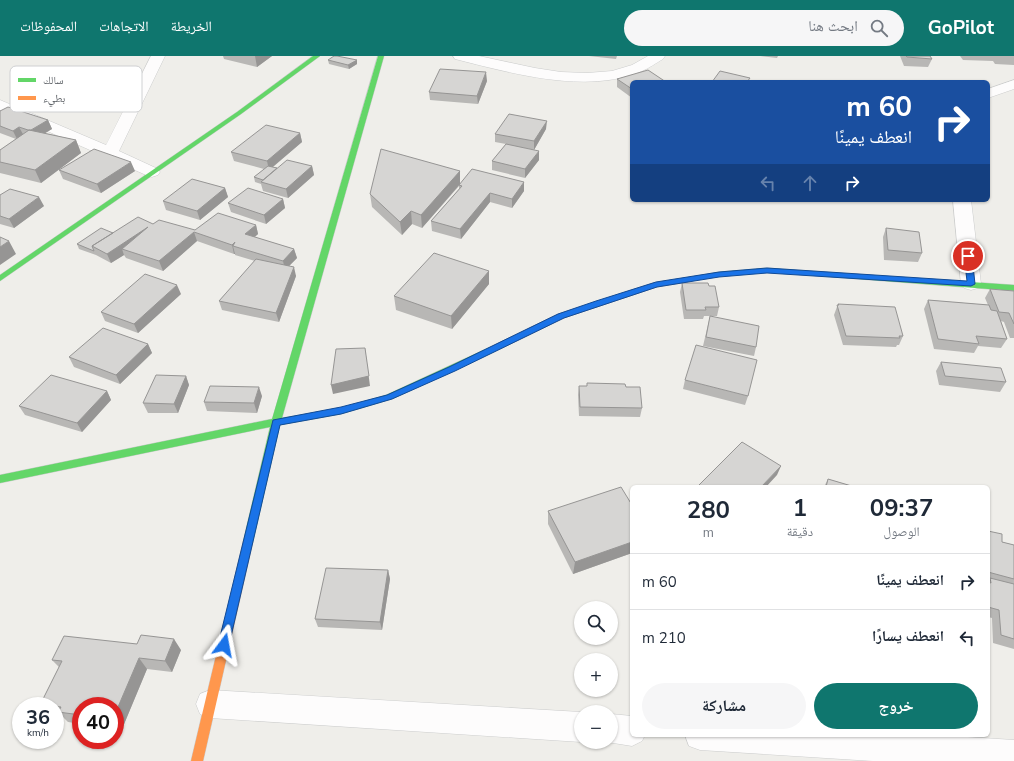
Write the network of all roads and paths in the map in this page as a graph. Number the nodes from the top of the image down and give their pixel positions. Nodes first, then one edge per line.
1 (158, 56) edge
2 (317, 56) edge
3 (381, 56) edge
4 (460, 56) edge
5 (658, 56) edge
6 (1014, 84) edge
7 (142, 88) edge
8 (990, 93) edge
9 (0, 105) edge
10 (10, 109) edge
11 (16, 112) edge
12 (130, 112) edge
13 (110, 153) junction
14 (152, 172) junction
15 (962, 202) edge
16 (0, 279) edge
17 (971, 284) junction
18 (1014, 288) edge
19 (276, 422) junction
20 (0, 479) edge
21 (210, 704) junction
22 (574, 727) edge
23 (618, 730) edge
24 (630, 731) edge
25 (731, 737) edge
26 (1014, 755) edge
27 (197, 761) edge

1 - 7 street
2 - 14 street
3 - 19 street
4 - 5 street
6 - 8 street
9 - 10 street
11 - 13 street
12 - 13 street
13 - 14 street
14 - 16 street
15 - 17 street
17 - 18 street
17 - 19 street
19 - 20 street
19 - 21 street
21 - 22 street
21 - 27 street
23 - 24 street
25 - 26 street

